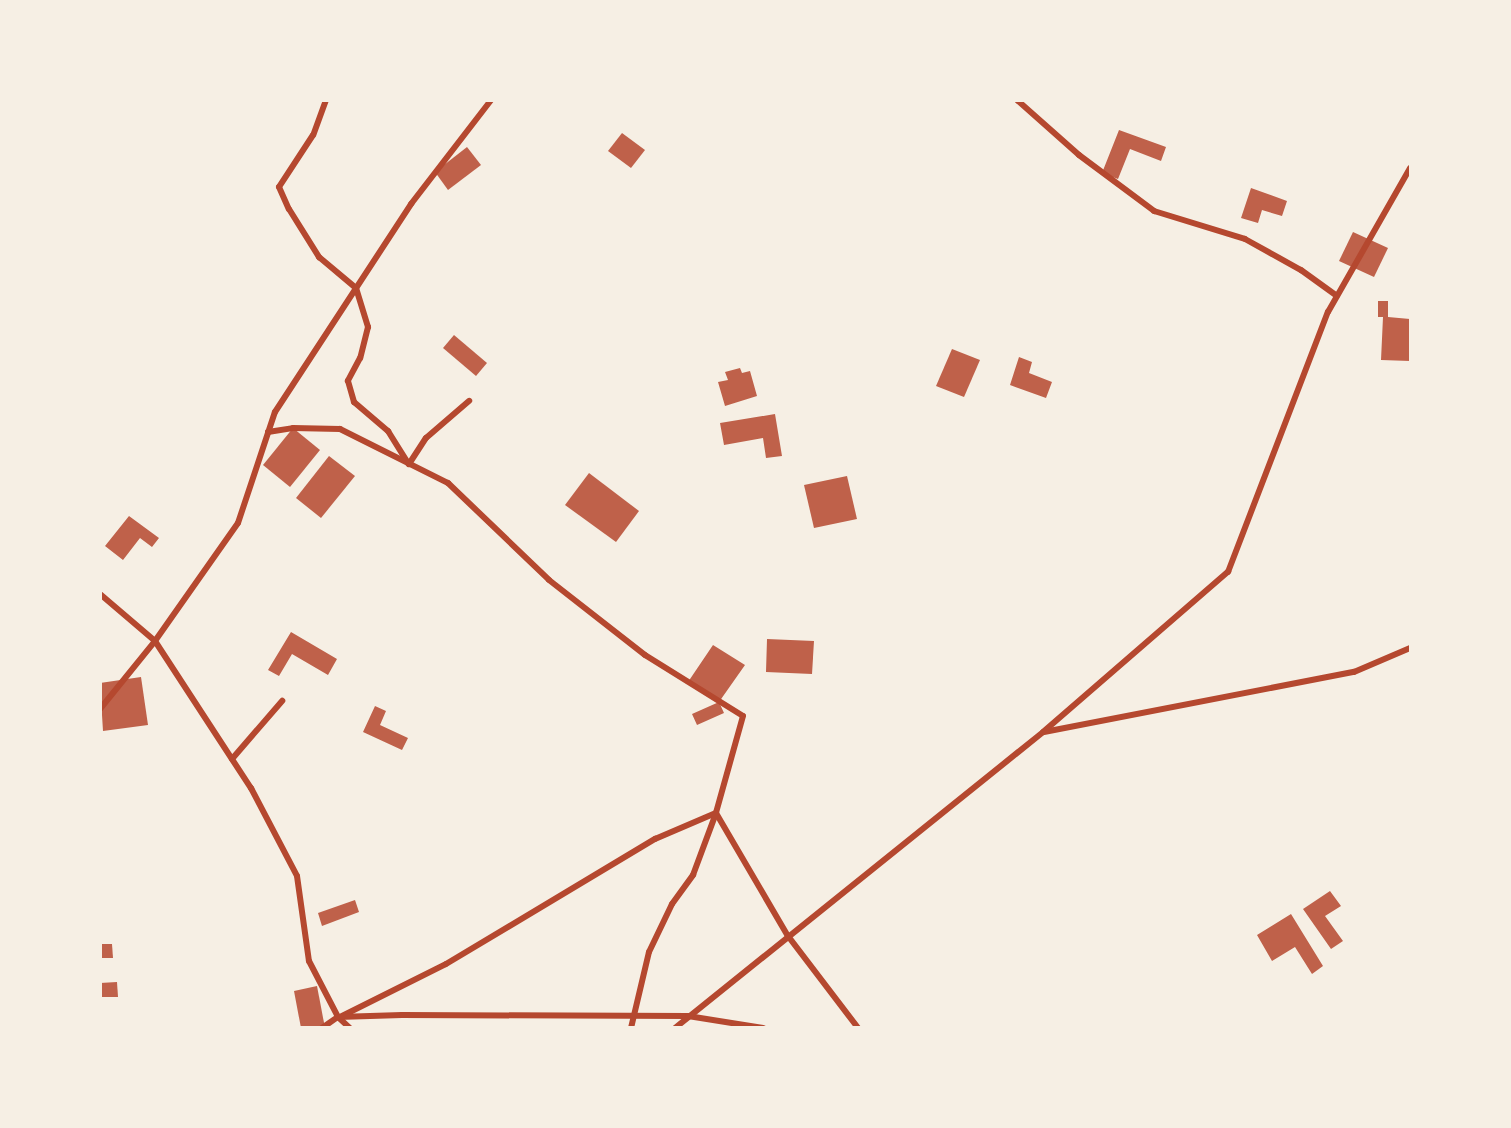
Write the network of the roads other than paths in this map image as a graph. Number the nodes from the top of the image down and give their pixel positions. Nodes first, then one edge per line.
1 (326, 100) edge
2 (491, 100) edge
3 (1017, 100) edge
4 (1410, 168) edge
5 (356, 288) junction
6 (1337, 296) junction
7 (469, 401) dead end
8 (268, 432) junction
9 (409, 464) junction
10 (100, 594) edge
11 (155, 641) junction
12 (1410, 648) edge
13 (282, 701) dead end
14 (100, 709) edge
15 (1043, 732) junction
16 (232, 759) junction
17 (716, 813) junction
18 (788, 936) junction
19 (633, 1016) junction
20 (688, 1016) junction
21 (338, 1017) junction
22 (322, 1028) edge
23 (350, 1028) edge
24 (631, 1028) edge
25 (675, 1028) edge
26 (763, 1028) edge
27 (858, 1028) edge

1 - 5 street
2 - 5 street
3 - 6 street
4 - 6 street
5 - 8 street
5 - 9 street
6 - 15 street
7 - 9 street
8 - 9 street
8 - 11 street
9 - 17 street
10 - 11 street
11 - 14 street
11 - 16 street
12 - 15 street
13 - 16 street
15 - 18 street
16 - 21 street
17 - 18 street
17 - 19 street
17 - 21 street
18 - 20 street
18 - 27 street
19 - 20 street
19 - 21 street
19 - 24 street
20 - 25 street
20 - 26 street
21 - 22 street
21 - 23 street

